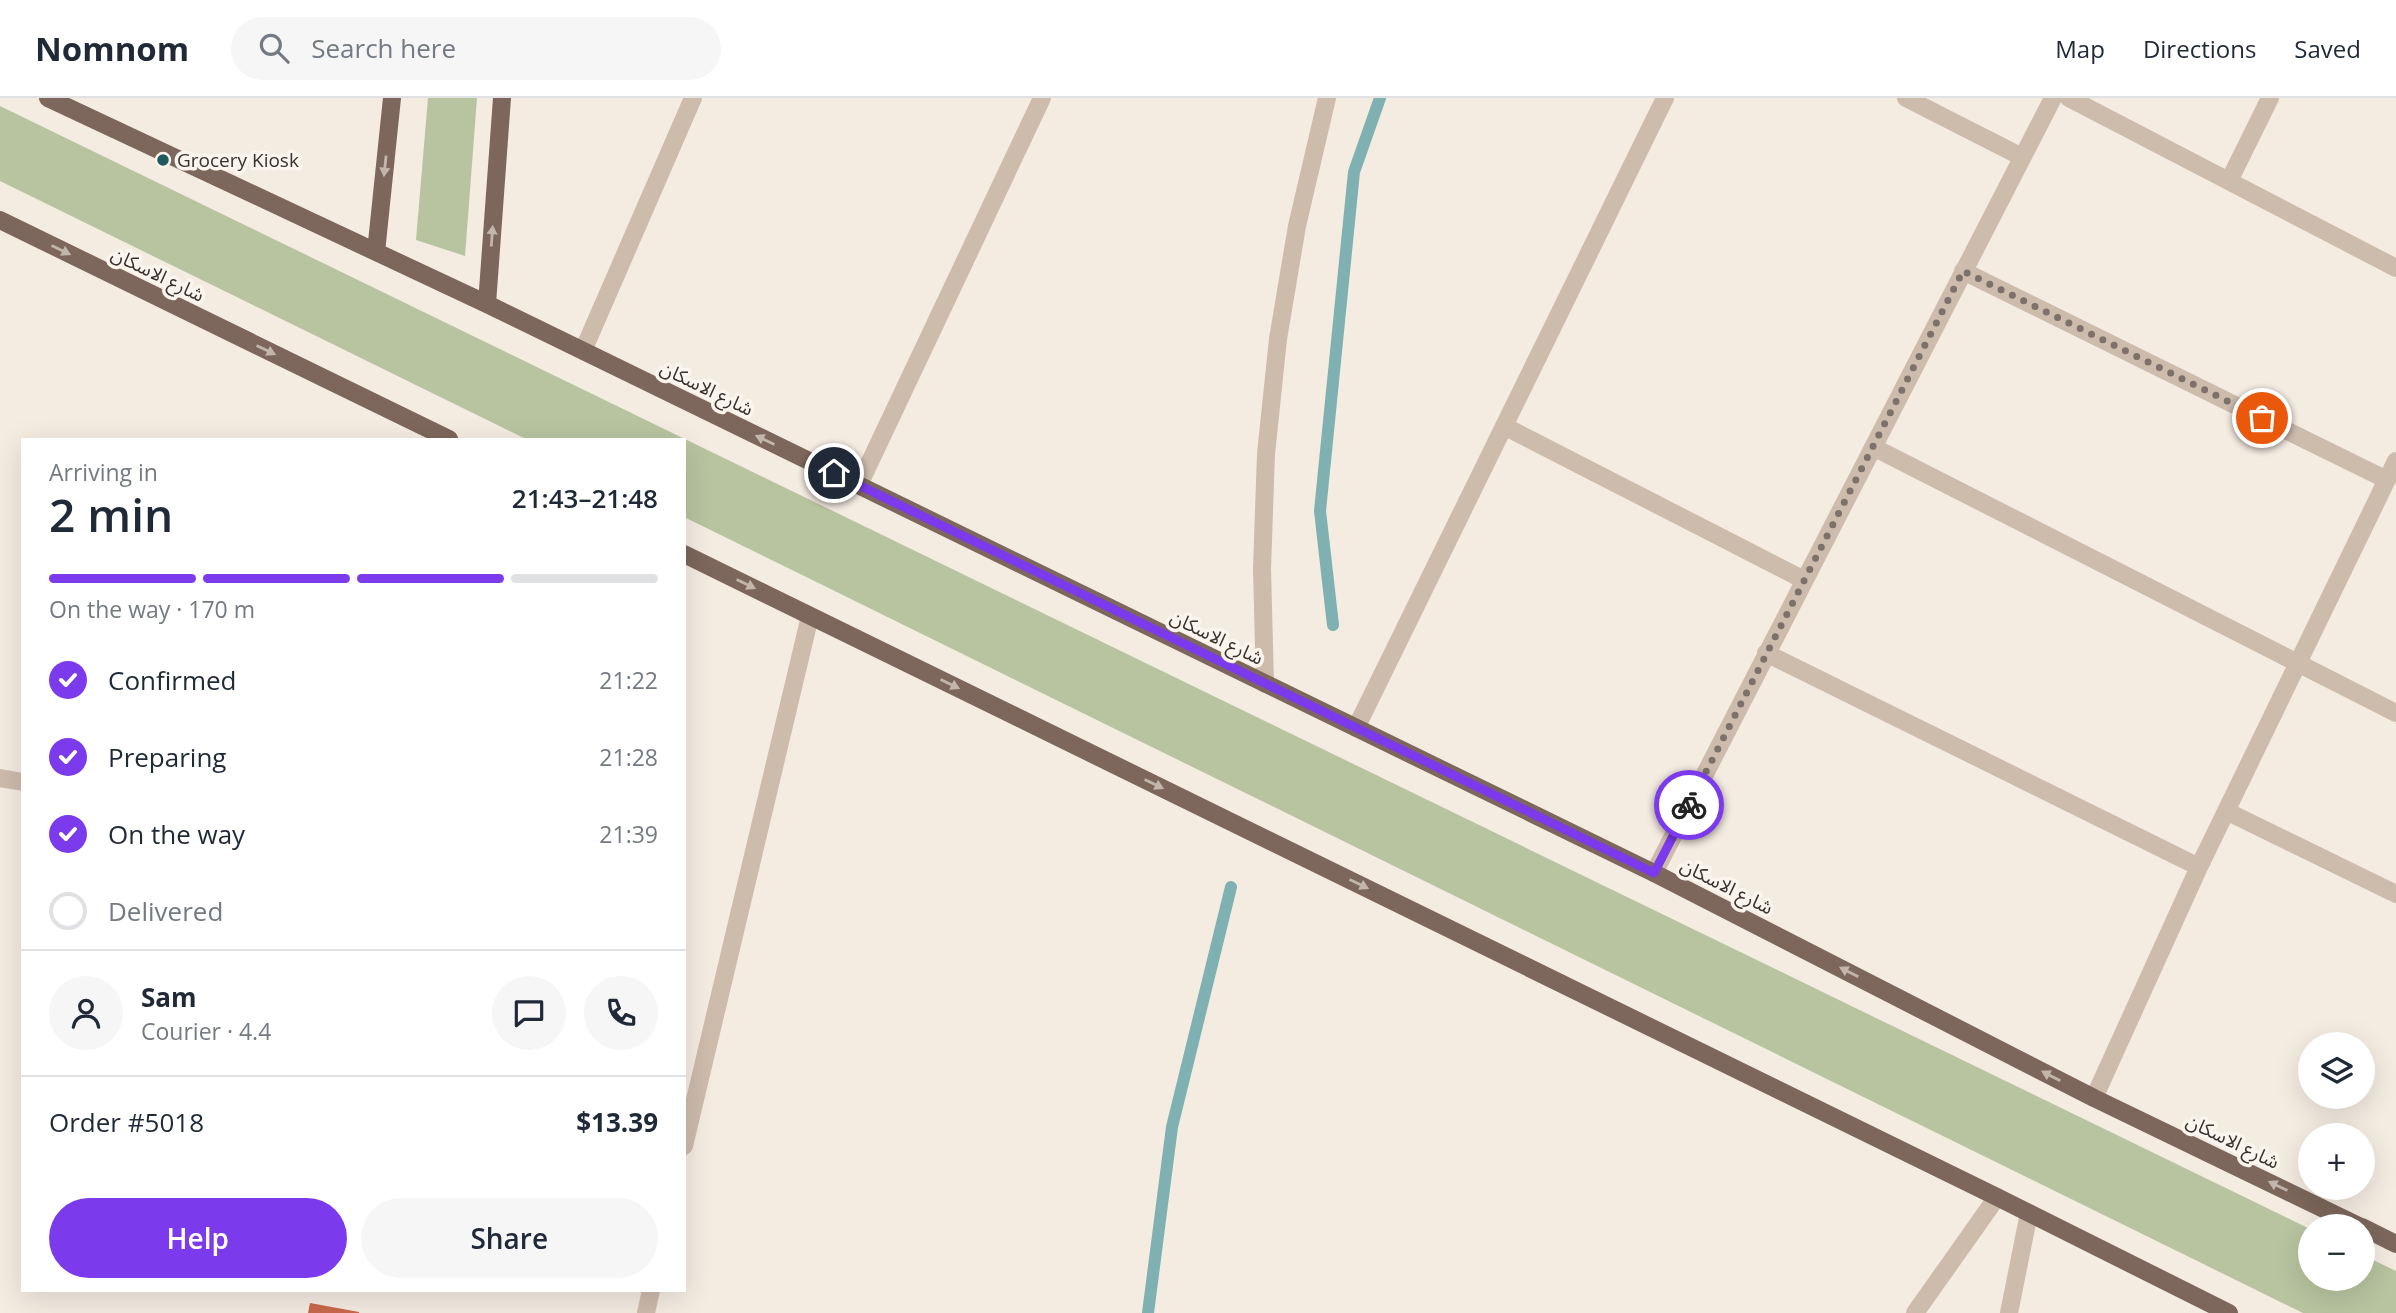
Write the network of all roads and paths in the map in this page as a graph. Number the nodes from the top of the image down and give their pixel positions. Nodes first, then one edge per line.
1 (48, 98) edge
2 (392, 98) edge
3 (502, 98) edge
4 (693, 98) edge
5 (1042, 98) edge
6 (1327, 98) edge
7 (1665, 98) edge
8 (1906, 98) edge
9 (2053, 98) edge
10 (2069, 98) edge
11 (2270, 98) edge
12 (2022, 157) junction
13 (2229, 181) junction
14 (0, 220) edge
15 (376, 252) junction
16 (2396, 268) edge
17 (1963, 271) junction
18 (487, 304) junction
19 (583, 352) junction
20 (1504, 426) junction
21 (447, 438) edge
22 (1873, 447) junction
23 (2396, 461) edge
24 (2387, 480) junction
25 (859, 485) junction
26 (686, 555) edge
27 (1804, 580) junction
28 (810, 616) junction
29 (1766, 653) junction
30 (2298, 663) junction
31 (1265, 684) junction
32 (2396, 713) edge
33 (1356, 728) junction
34 (0, 778) edge
35 (21, 782) edge
36 (2227, 811) junction
37 (2199, 867) junction
38 (1654, 873) junction
39 (2396, 894) edge
40 (2094, 1098) junction
41 (686, 1138) edge
42 (1997, 1196) junction
43 (2029, 1213) junction
44 (2335, 1214) edge
45 (2375, 1234) edge
46 (2396, 1244) edge
47 (651, 1292) edge
48 (646, 1313) edge
49 (1915, 1313) edge
50 (2009, 1313) edge
51 (2229, 1313) edge

1 - 15 main road, شارع الاسكان
2 -> 15 main road
18 -> 3 main road
4 - 19 street
5 - 25 street
6 - 31 street
7 - 20 street
8 - 12 street
9 - 12 street
10 - 13 street
11 - 13 street
12 - 17 street
13 - 16 street
14 -> 21 main road, شارع الاسكان
15 - 18 main road, شارع الاسكان
17 - 22 street
17 - 24 street
18 - 19 main road, شارع الاسكان
25 -> 19 main road, شارع الاسكان
20 - 27 street
20 - 33 street
22 - 27 street
22 - 30 street
23 - 24 street
24 - 30 street
25 - 31 main road, شارع الاسكان
26 -> 28 main road
27 - 29 street
28 - 41 street
28 -> 42 main road
29 - 37 street
29 - 38 street
30 - 32 street
30 - 36 street
31 - 33 main road, شارع الاسكان
33 - 38 main road, شارع الاسكان
34 - 35 street
36 - 37 street
36 - 39 street
37 - 40 street
40 -> 38 main road, شارع الاسكان
44 -> 40 main road, شارع الاسكان
42 - 43 main road
42 - 49 street
43 - 50 street
43 - 51 main road
45 - 46 main road, شارع الاسكان
47 - 48 street

